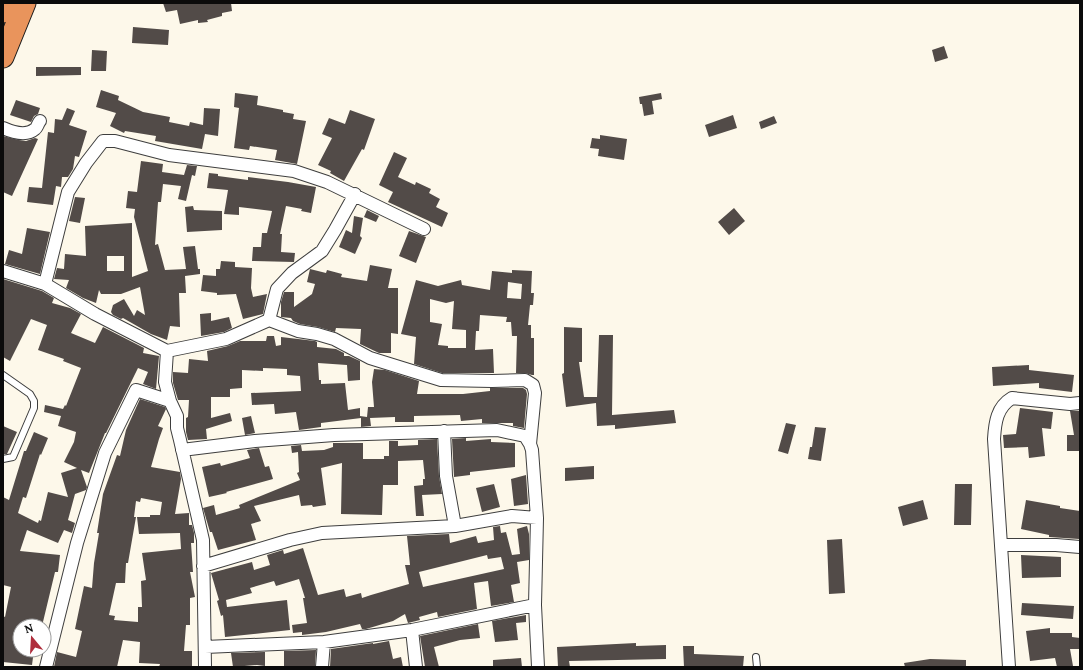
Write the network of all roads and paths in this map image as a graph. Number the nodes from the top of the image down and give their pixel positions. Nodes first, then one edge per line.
1 (7, 3) edge
2 (25, 3) edge
3 (3, 12) edge
4 (3, 58) edge
5 (40, 121) dead end
6 (3, 128) edge
7 (355, 194) junction
8 (424, 228) dead end
9 (3, 271) edge
10 (45, 284) junction
11 (269, 320) junction
12 (168, 351) junction
13 (3, 375) edge
14 (170, 401) junction
15 (1080, 403) edge
16 (444, 432) junction
17 (530, 444) junction
18 (182, 450) junction
19 (3, 460) edge
20 (537, 518) junction
21 (455, 526) junction
22 (1001, 545) junction
23 (1080, 547) edge
24 (203, 566) junction
25 (535, 605) junction
26 (412, 630) junction
27 (324, 642) junction
28 (205, 647) junction
29 (756, 657) dead end
30 (46, 667) edge
31 (205, 667) edge
32 (322, 667) edge
33 (416, 667) edge
34 (538, 667) edge
35 (756, 667) edge
36 (1009, 667) edge

1 - 3 highway
2 - 4 highway
5 - 6 street
7 - 8 street
7 - 10 street
7 - 11 street
9 - 10 street
10 - 12 street
11 - 12 street
11 - 17 street
12 - 14 street
13 - 19 lane
14 - 18 street
14 - 30 street
15 - 22 street
16 - 17 street
16 - 18 street
16 - 21 street
17 - 20 street
18 - 24 street
20 - 21 street
20 - 25 street
21 - 24 street
22 - 23 street
22 - 36 street
24 - 28 street
25 - 26 street
25 - 34 street
26 - 27 street
26 - 33 street
27 - 28 street
27 - 32 street
28 - 31 street
29 - 35 lane

